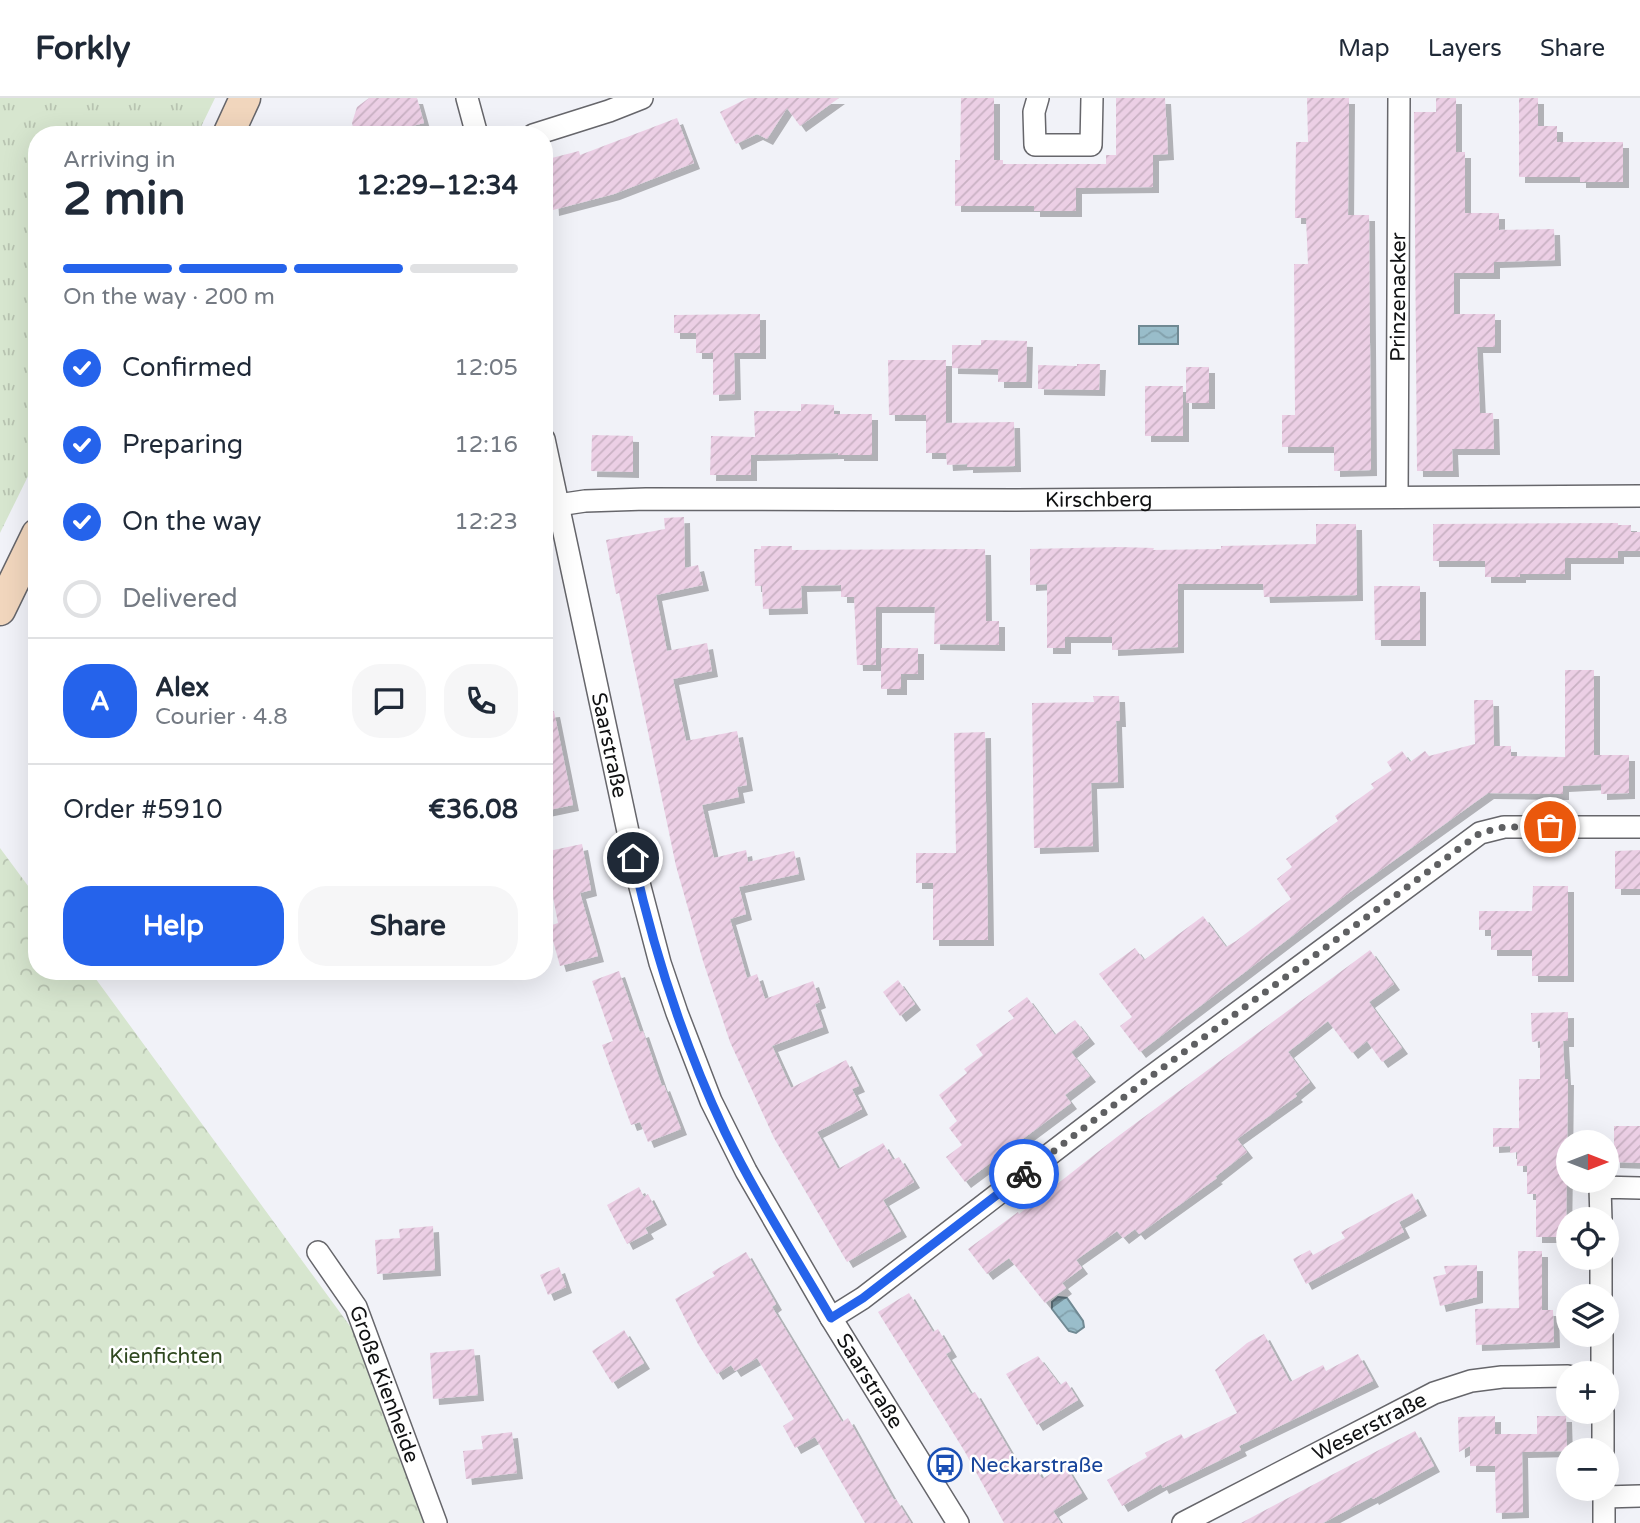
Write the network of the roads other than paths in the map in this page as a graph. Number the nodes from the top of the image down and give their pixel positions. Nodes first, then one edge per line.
1 (245, 98) edge
2 (467, 98) edge
3 (642, 98) edge
4 (1038, 98) edge
5 (1092, 98) edge
6 (1399, 98) edge
7 (232, 126) edge
8 (475, 126) edge
9 (553, 129) edge
10 (553, 481) edge
11 (1640, 496) edge
12 (1397, 497) junction
13 (558, 505) junction
14 (28, 552) edge
15 (0, 610) edge
16 (1640, 827) edge
17 (1640, 1188) edge
18 (1601, 1207) edge
19 (318, 1252) dead end
20 (831, 1318) junction
21 (1556, 1376) edge
22 (1619, 1494) edge
23 (1640, 1496) edge
24 (1604, 1501) edge
25 (436, 1523) edge
26 (958, 1523) edge
27 (1183, 1523) edge
28 (1604, 1523) edge

1 - 7 street
2 - 8 street
3 - 9 street
4 - 5 street
6 - 12 street, Prinzenacker
10 - 13 street, Saarstraße
11 - 12 street, Kirschberg
12 - 13 street, Kirschberg
13 - 20 street, Saarstraße
14 - 15 street
16 - 20 street
17 - 18 street
19 - 25 street, Große Kienheide
20 - 26 street, Saarstraße
21 - 27 street, Weserstraße
22 - 23 street
24 - 28 street

